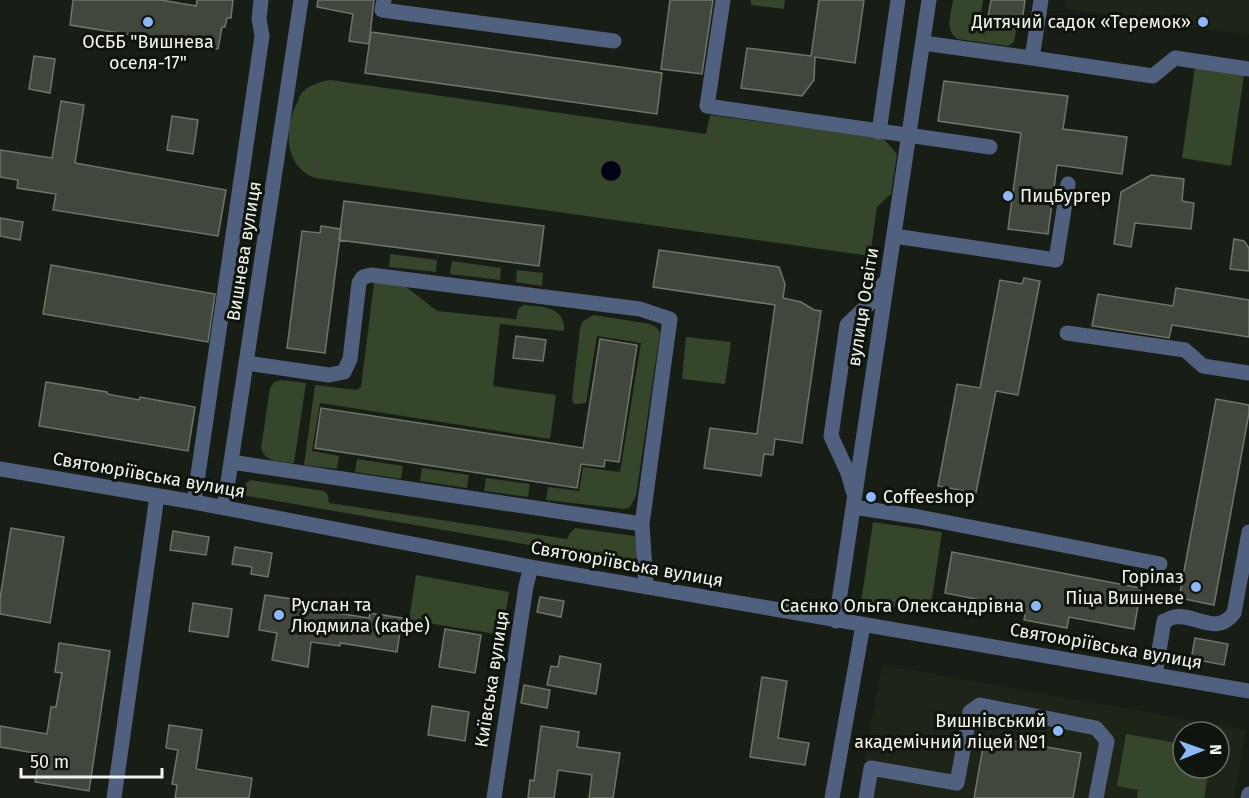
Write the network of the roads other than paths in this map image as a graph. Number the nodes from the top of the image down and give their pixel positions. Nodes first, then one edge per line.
1 (261, 0) edge
2 (301, 0) edge
3 (384, 0) edge
4 (723, 0) edge
5 (898, 0) edge
6 (929, 0) edge
7 (1041, 0) edge
8 (614, 41) dead end
9 (922, 43) junction
10 (1032, 58) junction
11 (1249, 69) edge
12 (879, 132) junction
13 (909, 136) junction
14 (990, 147) dead end
15 (1068, 184) dead end
16 (894, 236) junction
17 (887, 279) junction
18 (1067, 333) dead end
19 (246, 363) junction
20 (1249, 373) edge
21 (231, 462) junction
22 (0, 469) edge
23 (157, 496) junction
24 (194, 502) junction
25 (854, 502) junction
26 (225, 508) junction
27 (642, 524) junction
28 (1249, 532) edge
29 (1160, 564) dead end
30 (531, 567) junction
31 (646, 587) junction
32 (836, 621) junction
33 (863, 625) junction
34 (1155, 674) junction
35 (1249, 691) edge
36 (114, 798) edge
37 (494, 798) edge
38 (832, 798) edge
39 (866, 798) edge
40 (1096, 798) edge

1 - 24 street
2 - 19 street, Вишнева вулиця
3 - 8 street
4 - 12 street
5 - 12 street
6 - 9 street, вулиця Освіти
7 - 10 street
9 - 10 street
9 - 13 street, вулиця Освіти
10 - 11 street
12 - 13 street
13 - 14 street
13 - 16 street, вулиця Освіти
15 - 16 street
16 - 17 street, вулиця Освіти
17 - 25 street, вулиця Освіти
17 - 25 street
18 - 20 street
19 - 21 street, Вишнева вулиця
19 - 27 street
21 - 26 street, Вишнева вулиця
21 - 27 street
22 - 23 street, Святоюріївська вулиця
23 - 24 street, Святоюріївська вулиця
23 - 36 street
24 - 26 street, Святоюріївська вулиця
25 - 29 street
25 - 32 street, вулиця Освіти
26 - 30 street, Святоюріївська вулиця
27 - 31 street
28 - 34 street
30 - 31 street, Святоюріївська вулиця
30 - 37 street, Київська вулиця
31 - 32 street, Святоюріївська вулиця
32 - 33 street, Святоюріївська вулиця
33 - 34 street, Святоюріївська вулиця
33 - 38 street
34 - 35 street, Святоюріївська вулиця
39 - 40 street

